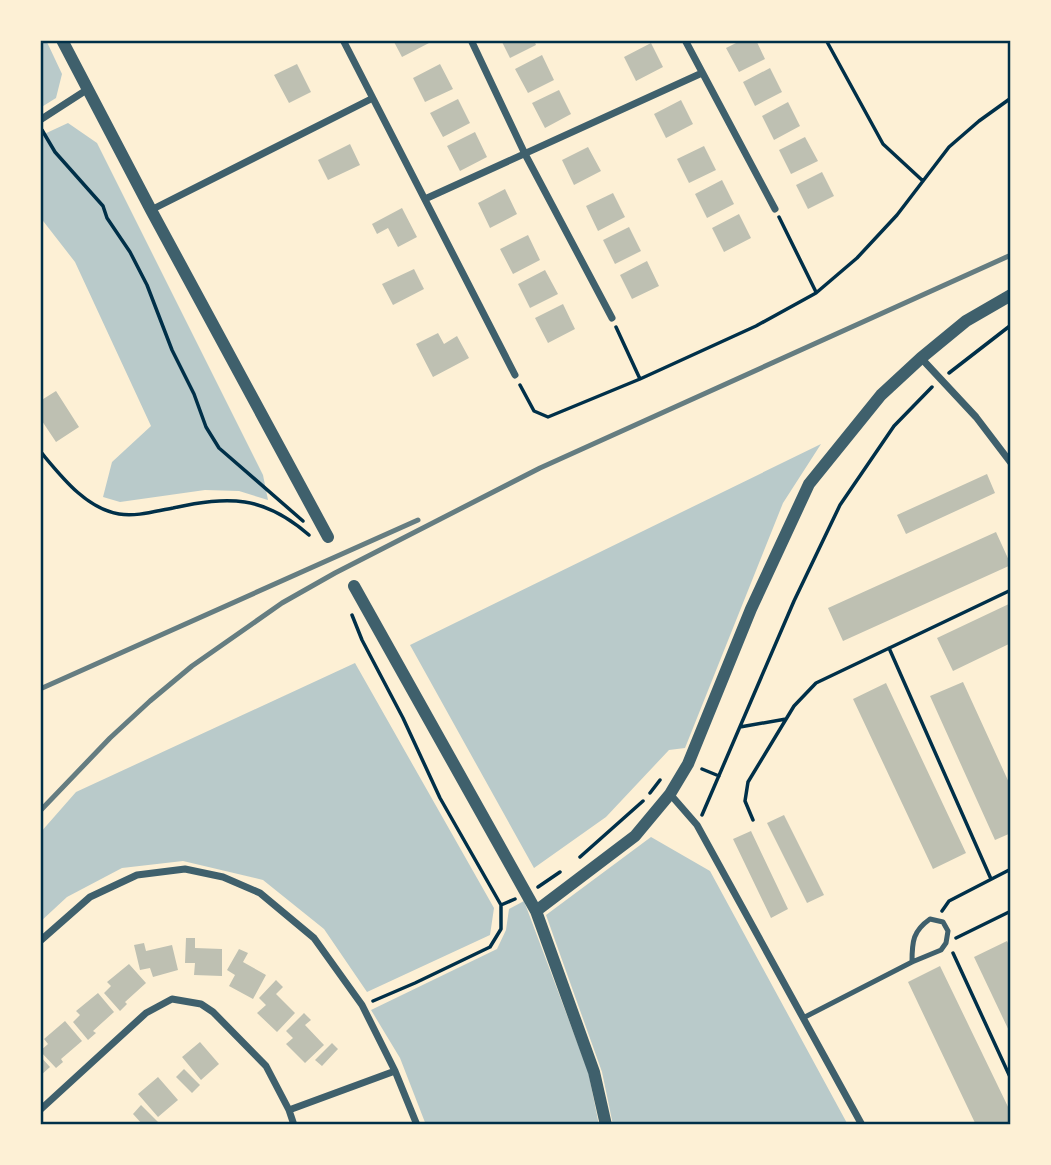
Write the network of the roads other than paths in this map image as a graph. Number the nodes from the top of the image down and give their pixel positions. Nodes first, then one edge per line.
1 (62, 40) edge
2 (343, 40) edge
3 (471, 40) edge
4 (685, 40) edge
5 (702, 73) junction
6 (88, 89) junction
7 (371, 99) junction
8 (40, 120) edge
9 (525, 154) junction
10 (425, 200) junction
11 (775, 209) road end
12 (151, 210) junction
13 (1011, 295) edge
14 (612, 318) road end
15 (921, 358) junction
16 (515, 375) road end
17 (1011, 463) edge
18 (328, 537) dead end
19 (354, 586) dead end
20 (670, 794) junction
21 (536, 911) junction
22 (40, 941) edge
23 (912, 962) junction
24 (803, 1018) junction
25 (396, 1071) junction
26 (40, 1110) edge
27 (289, 1110) junction
28 (294, 1125) edge
29 (417, 1125) edge
30 (606, 1125) edge
31 (862, 1125) edge

1 - 6 street
2 - 7 street
3 - 9 street
4 - 5 street
5 - 9 street
5 - 11 street
6 - 8 street
6 - 12 street
7 - 10 street
7 - 12 street
9 - 10 street
9 - 14 street
10 - 16 street
12 - 18 street
13 - 15 street
15 - 17 street
15 - 20 street
19 - 21 street
20 - 21 street
20 - 24 street
21 - 30 street
22 - 25 street
23 - 23 lane
23 - 24 lane
24 - 31 street
25 - 27 street
25 - 29 street
26 - 27 street
27 - 28 street

